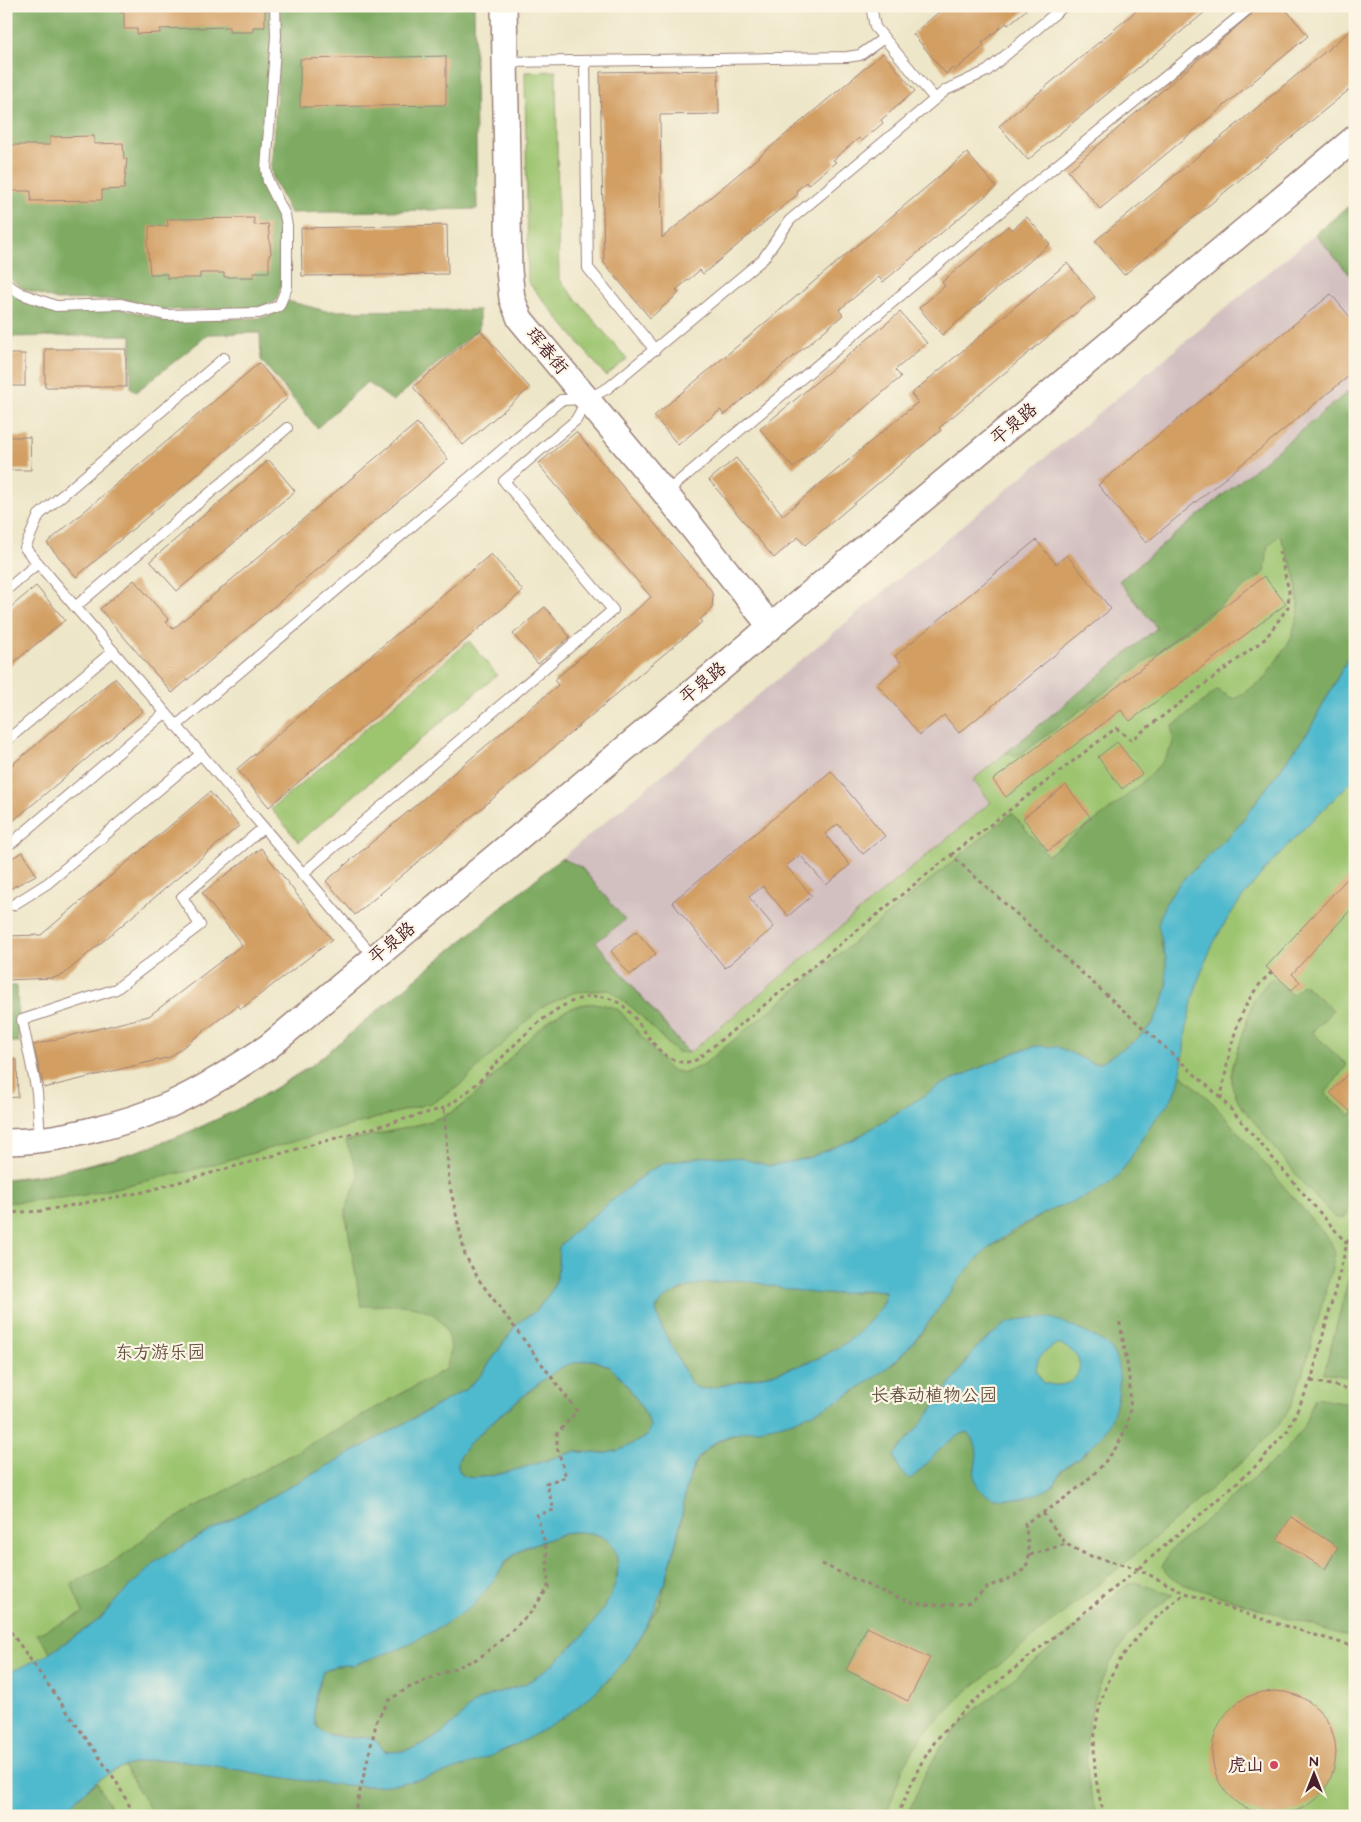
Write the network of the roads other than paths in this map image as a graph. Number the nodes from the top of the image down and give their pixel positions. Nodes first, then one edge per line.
1 (275, 6) edge
2 (504, 6) edge
3 (871, 6) edge
4 (1064, 6) edge
5 (1252, 6) edge
6 (884, 38) junction
7 (585, 61) junction
8 (505, 62) junction
9 (935, 99) junction
10 (1355, 138) edge
11 (6, 284) edge
12 (655, 350) junction
13 (224, 358) dead end
14 (587, 400) junction
15 (287, 428) dead end
16 (665, 493) junction
17 (38, 563) junction
18 (6, 590) edge
19 (75, 607) junction
20 (771, 627) junction
21 (113, 651) junction
22 (166, 713) junction
23 (176, 726) junction
24 (6, 741) edge
25 (201, 754) junction
26 (263, 828) junction
27 (6, 845) edge
28 (302, 874) junction
29 (6, 905) edge
30 (374, 958) junction
31 (40, 1138) junction
32 (6, 1142) edge

1 - 11 lane
2 - 8 street, 珲春街
3 - 6 lane
4 - 9 lane
5 - 16 lane
6 - 7 lane
6 - 9 lane
7 - 8 lane
7 - 12 lane
8 - 14 street, 珲春街
9 - 12 lane
10 - 20 street, 平泉路
12 - 14 lane
13 - 17 lane
14 - 16 street, 珲春街
14 - 23 lane
14 - 28 lane
15 - 19 lane
16 - 20 street, 珲春街
17 - 18 lane
17 - 19 lane
19 - 21 lane
20 - 30 street, 平泉路
21 - 22 lane
21 - 24 lane
22 - 23 lane
22 - 27 lane
23 - 25 lane
25 - 26 lane
25 - 29 lane
26 - 28 lane
26 - 31 lane
28 - 30 lane
30 - 31 street, 平泉路
31 - 32 street, 平泉路

